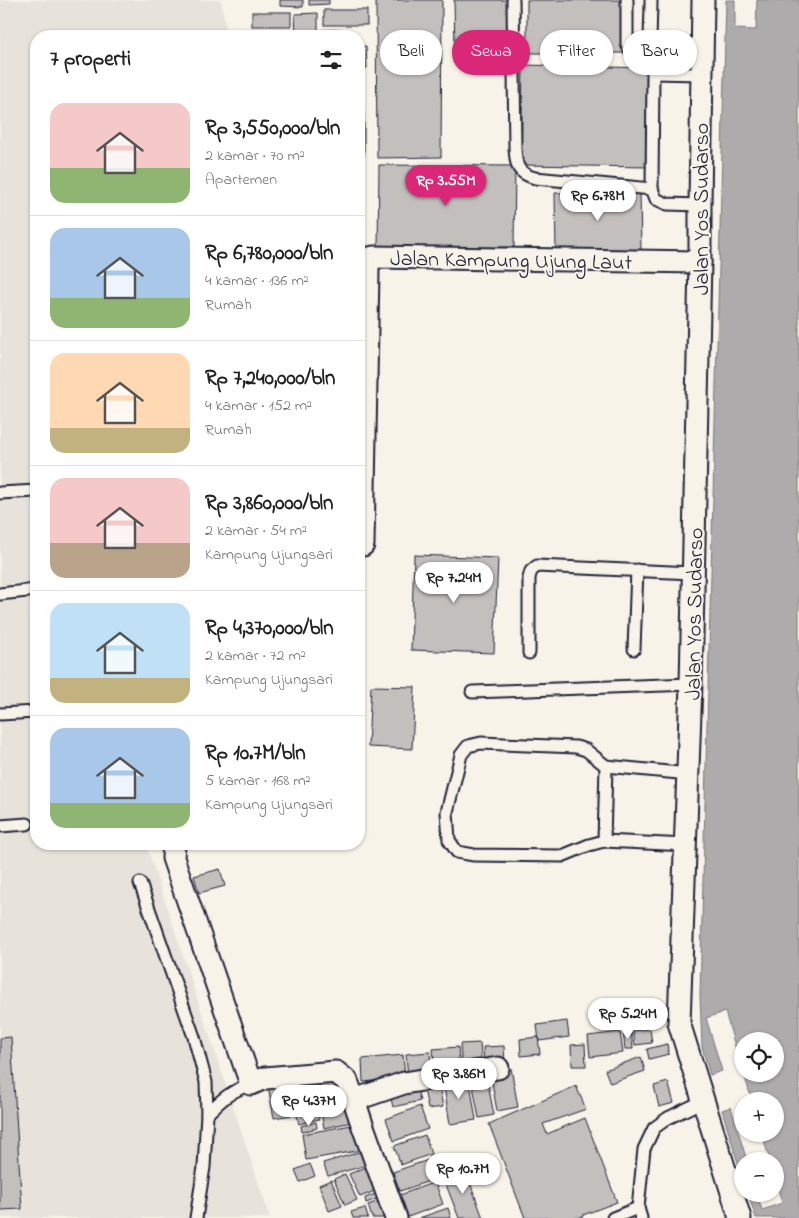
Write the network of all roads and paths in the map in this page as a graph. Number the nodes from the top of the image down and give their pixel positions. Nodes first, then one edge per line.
1 (513, 0) edge
2 (627, 0) edge
3 (651, 0) edge
4 (702, 0) edge
5 (627, 30) edge
6 (651, 30) edge
7 (697, 74) edge
8 (701, 74) junction
9 (652, 75) edge
10 (652, 189) junction
11 (700, 205) junction
12 (700, 262) junction
13 (365, 435) edge
14 (30, 491) edge
15 (0, 493) edge
16 (637, 570) junction
17 (694, 573) junction
18 (30, 591) edge
19 (0, 594) edge
20 (634, 649) dead end
21 (529, 653) dead end
22 (691, 684) junction
23 (472, 692) dead end
24 (30, 712) edge
25 (0, 714) edge
26 (606, 766) junction
27 (688, 774) junction
28 (27, 824) dead end
29 (0, 826) edge
30 (604, 841) junction
31 (686, 845) junction
32 (174, 850) edge
33 (140, 882) dead end
34 (498, 1068) dead end
35 (251, 1084) junction
36 (354, 1100) junction
37 (703, 1101) junction
38 (207, 1114) junction
39 (640, 1213) edge
40 (196, 1218) edge
41 (396, 1218) edge
42 (613, 1218) edge
43 (740, 1218) edge

1 - 10 lane
2 - 5 lane
3 - 6 lane
4 - 8 street, Jalan Yos Sudarso
7 - 8 lane
8 - 11 street, Jalan Yos Sudarso
9 - 10 lane
10 - 11 lane
11 - 12 street, Jalan Yos Sudarso
12 - 13 street, Jalan Kampung Ujung Laut
12 - 17 street, Jalan Yos Sudarso
14 - 15 lane
16 - 17 lane
16 - 20 lane
16 - 21 lane
17 - 22 street, Jalan Yos Sudarso
18 - 19 lane
22 - 23 lane
22 - 27 street, Jalan Yos Sudarso
24 - 25 lane
26 - 27 lane
26 - 30 lane
26 - 30 lane
27 - 31 street, Jalan Yos Sudarso
28 - 29 lane
30 - 31 lane
31 - 37 street, Jalan Yos Sudarso
32 - 35 street
33 - 38 lane
34 - 36 street
35 - 36 street
35 - 38 lane
36 - 41 street
37 - 39 lane
37 - 43 street, Jalan Yos Sudarso
38 - 40 lane
39 - 42 lane

